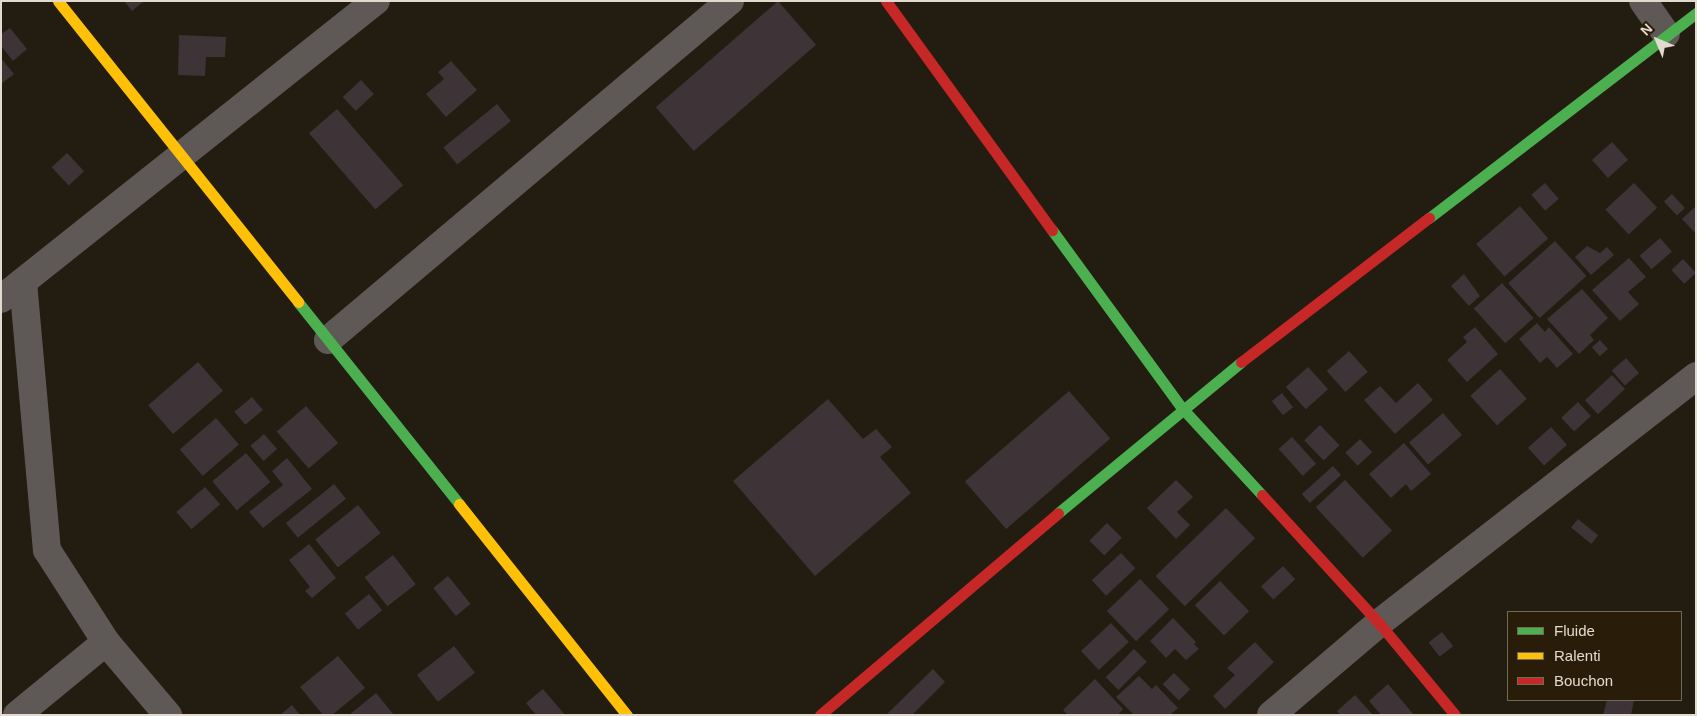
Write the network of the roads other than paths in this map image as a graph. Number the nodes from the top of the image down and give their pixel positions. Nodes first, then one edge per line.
1 (58, 1) edge
2 (376, 1) edge
3 (730, 1) edge
4 (886, 1) edge
5 (1643, 1) edge
6 (1696, 13) edge
7 (1666, 34) junction
8 (181, 156) junction
9 (23, 282) junction
10 (1, 299) edge
11 (328, 340) junction
12 (1696, 376) edge
13 (1182, 408) junction
14 (1378, 623) junction
15 (106, 642) junction
16 (17, 715) edge
17 (168, 715) edge
18 (627, 715) edge
19 (820, 715) edge
20 (1272, 715) edge
21 (1455, 715) edge

1 - 8 street
2 - 8 street
3 - 11 street
4 - 13 street
5 - 7 street
6 - 7 street
7 - 13 street
8 - 9 street
8 - 11 street
9 - 10 street
9 - 15 street
11 - 18 street
12 - 14 street
13 - 14 street
13 - 19 street
14 - 20 street
14 - 21 street
15 - 16 street
15 - 17 street

